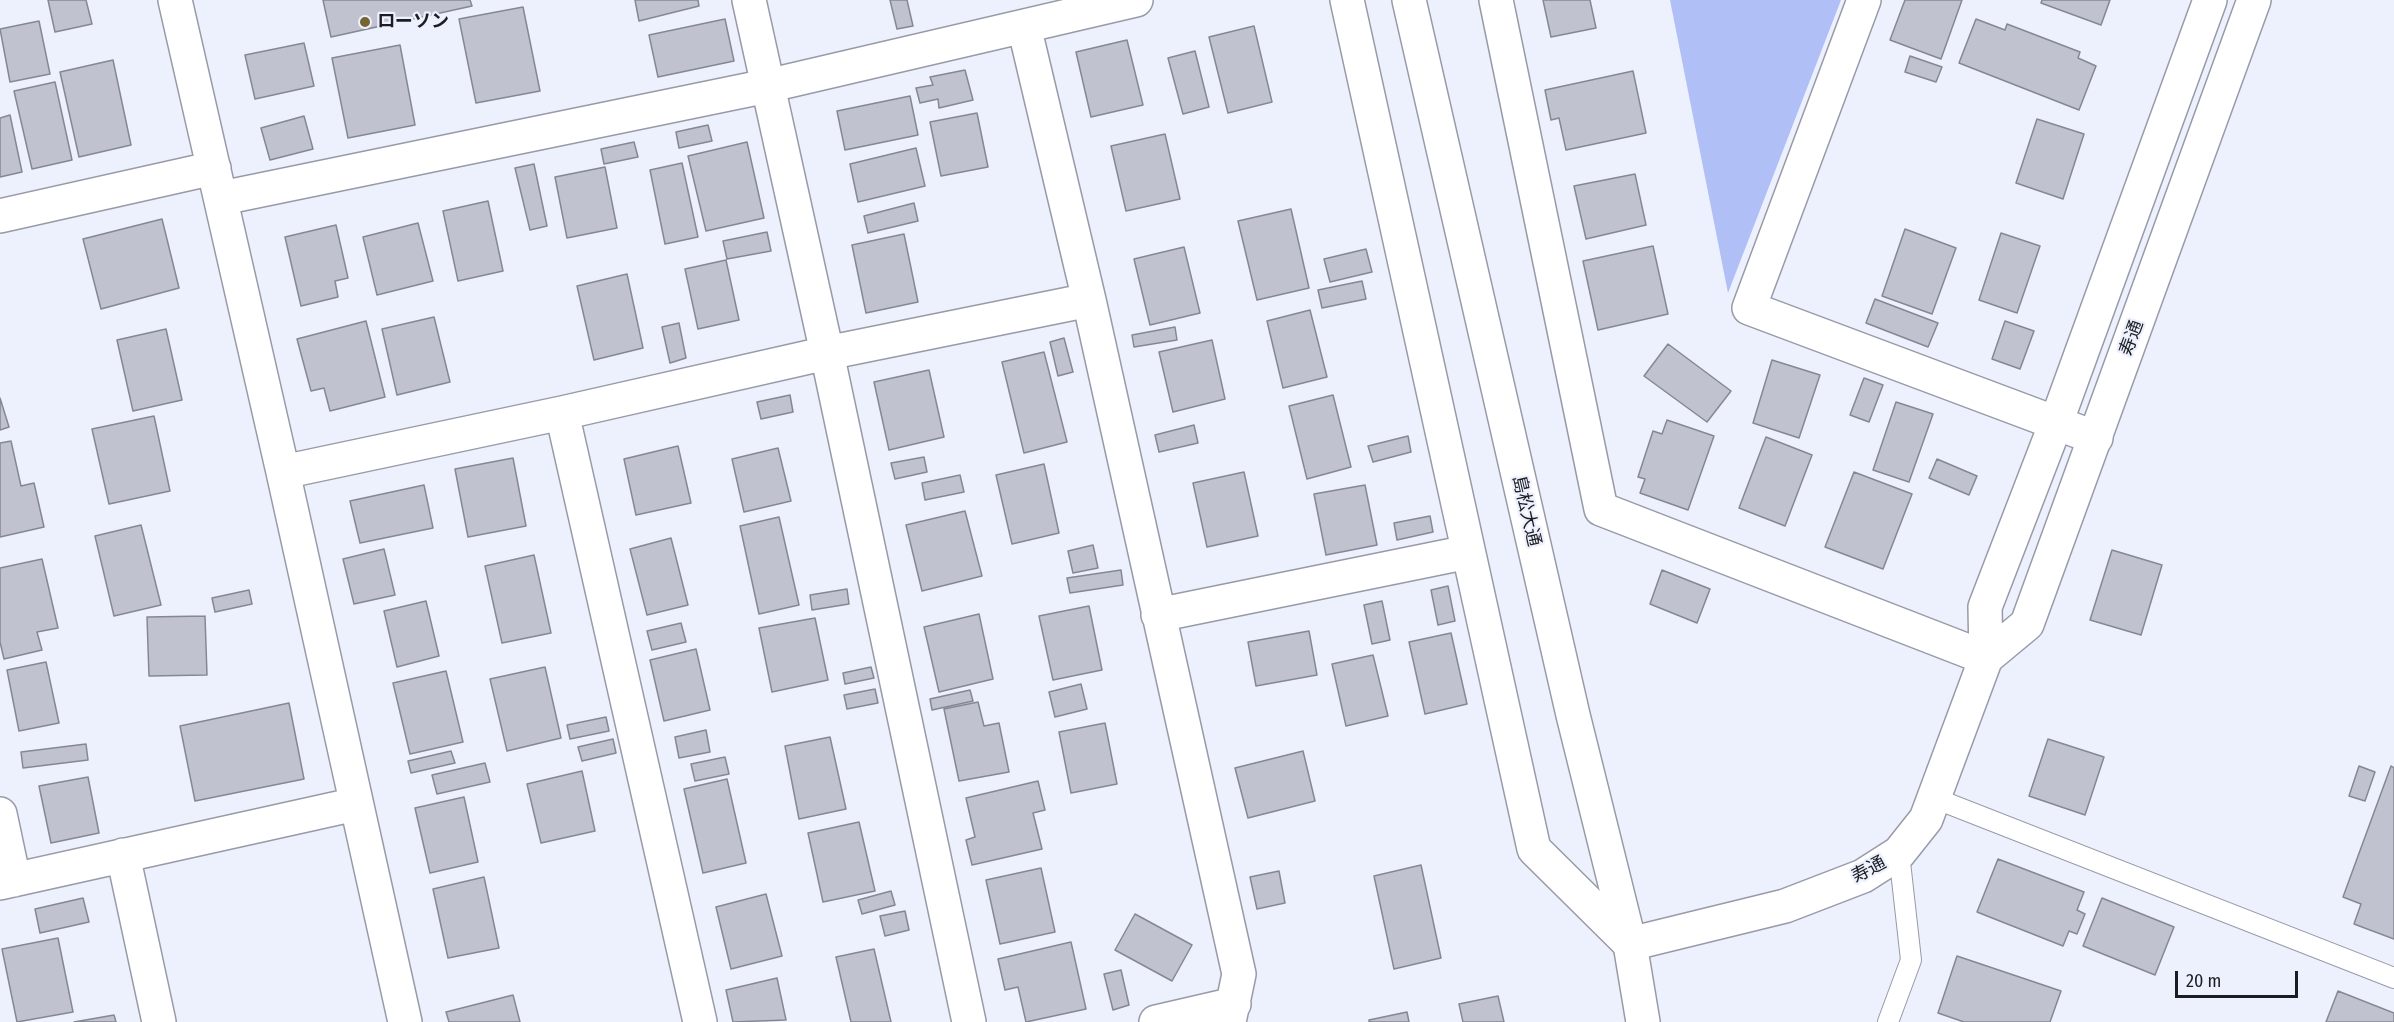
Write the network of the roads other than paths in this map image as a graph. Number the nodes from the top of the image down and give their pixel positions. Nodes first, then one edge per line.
1 (175, 0) edge
2 (749, 0) edge
3 (1136, 0) edge
4 (1347, 0) edge
5 (1409, 0) edge
6 (1496, 0) edge
7 (1864, 0) edge
8 (2210, 0) edge
9 (2254, 0) edge
10 (1024, 26) junction
11 (767, 86) junction
12 (218, 183) junction
13 (0, 216) edge
14 (1089, 300) junction
15 (827, 353) junction
16 (562, 413) junction
17 (2056, 423) junction
18 (2096, 438) junction
19 (284, 472) junction
20 (1468, 552) junction
21 (1158, 615) junction
22 (1986, 658) junction
23 (1934, 798) junction
24 (356, 804) junction
25 (0, 814) edge
26 (1899, 853) junction
27 (123, 855) junction
28 (7, 882) edge
29 (1630, 944) junction
30 (2394, 978) edge
31 (1231, 1013) edge
32 (159, 1022) edge
33 (405, 1022) edge
34 (700, 1022) edge
35 (969, 1022) edge
36 (1156, 1022) edge
37 (1642, 1022) edge
38 (1888, 1022) edge

1 - 12 street
2 - 11 street
3 - 10 street
4 - 20 street
5 - 29 street, 島松大通
6 - 22 street
7 - 17 street
8 - 17 street, 寿通
9 - 18 street, 寿通
10 - 11 street
10 - 14 street
11 - 12 street
11 - 15 street
12 - 13 street
12 - 19 street
14 - 15 street
14 - 21 street
15 - 16 street
15 - 35 street
16 - 19 street
16 - 34 street
17 - 18 street
17 - 22 street, 寿通
18 - 22 street, 寿通
19 - 24 street
20 - 21 street
20 - 29 street
21 - 31 street
22 - 23 street, 寿通
23 - 26 street, 寿通
23 - 30 lane
24 - 27 street
24 - 33 street
25 - 28 street
26 - 29 street, 寿通
26 - 38 lane
27 - 28 street
27 - 32 street
29 - 37 street, 島松大通
31 - 36 street

